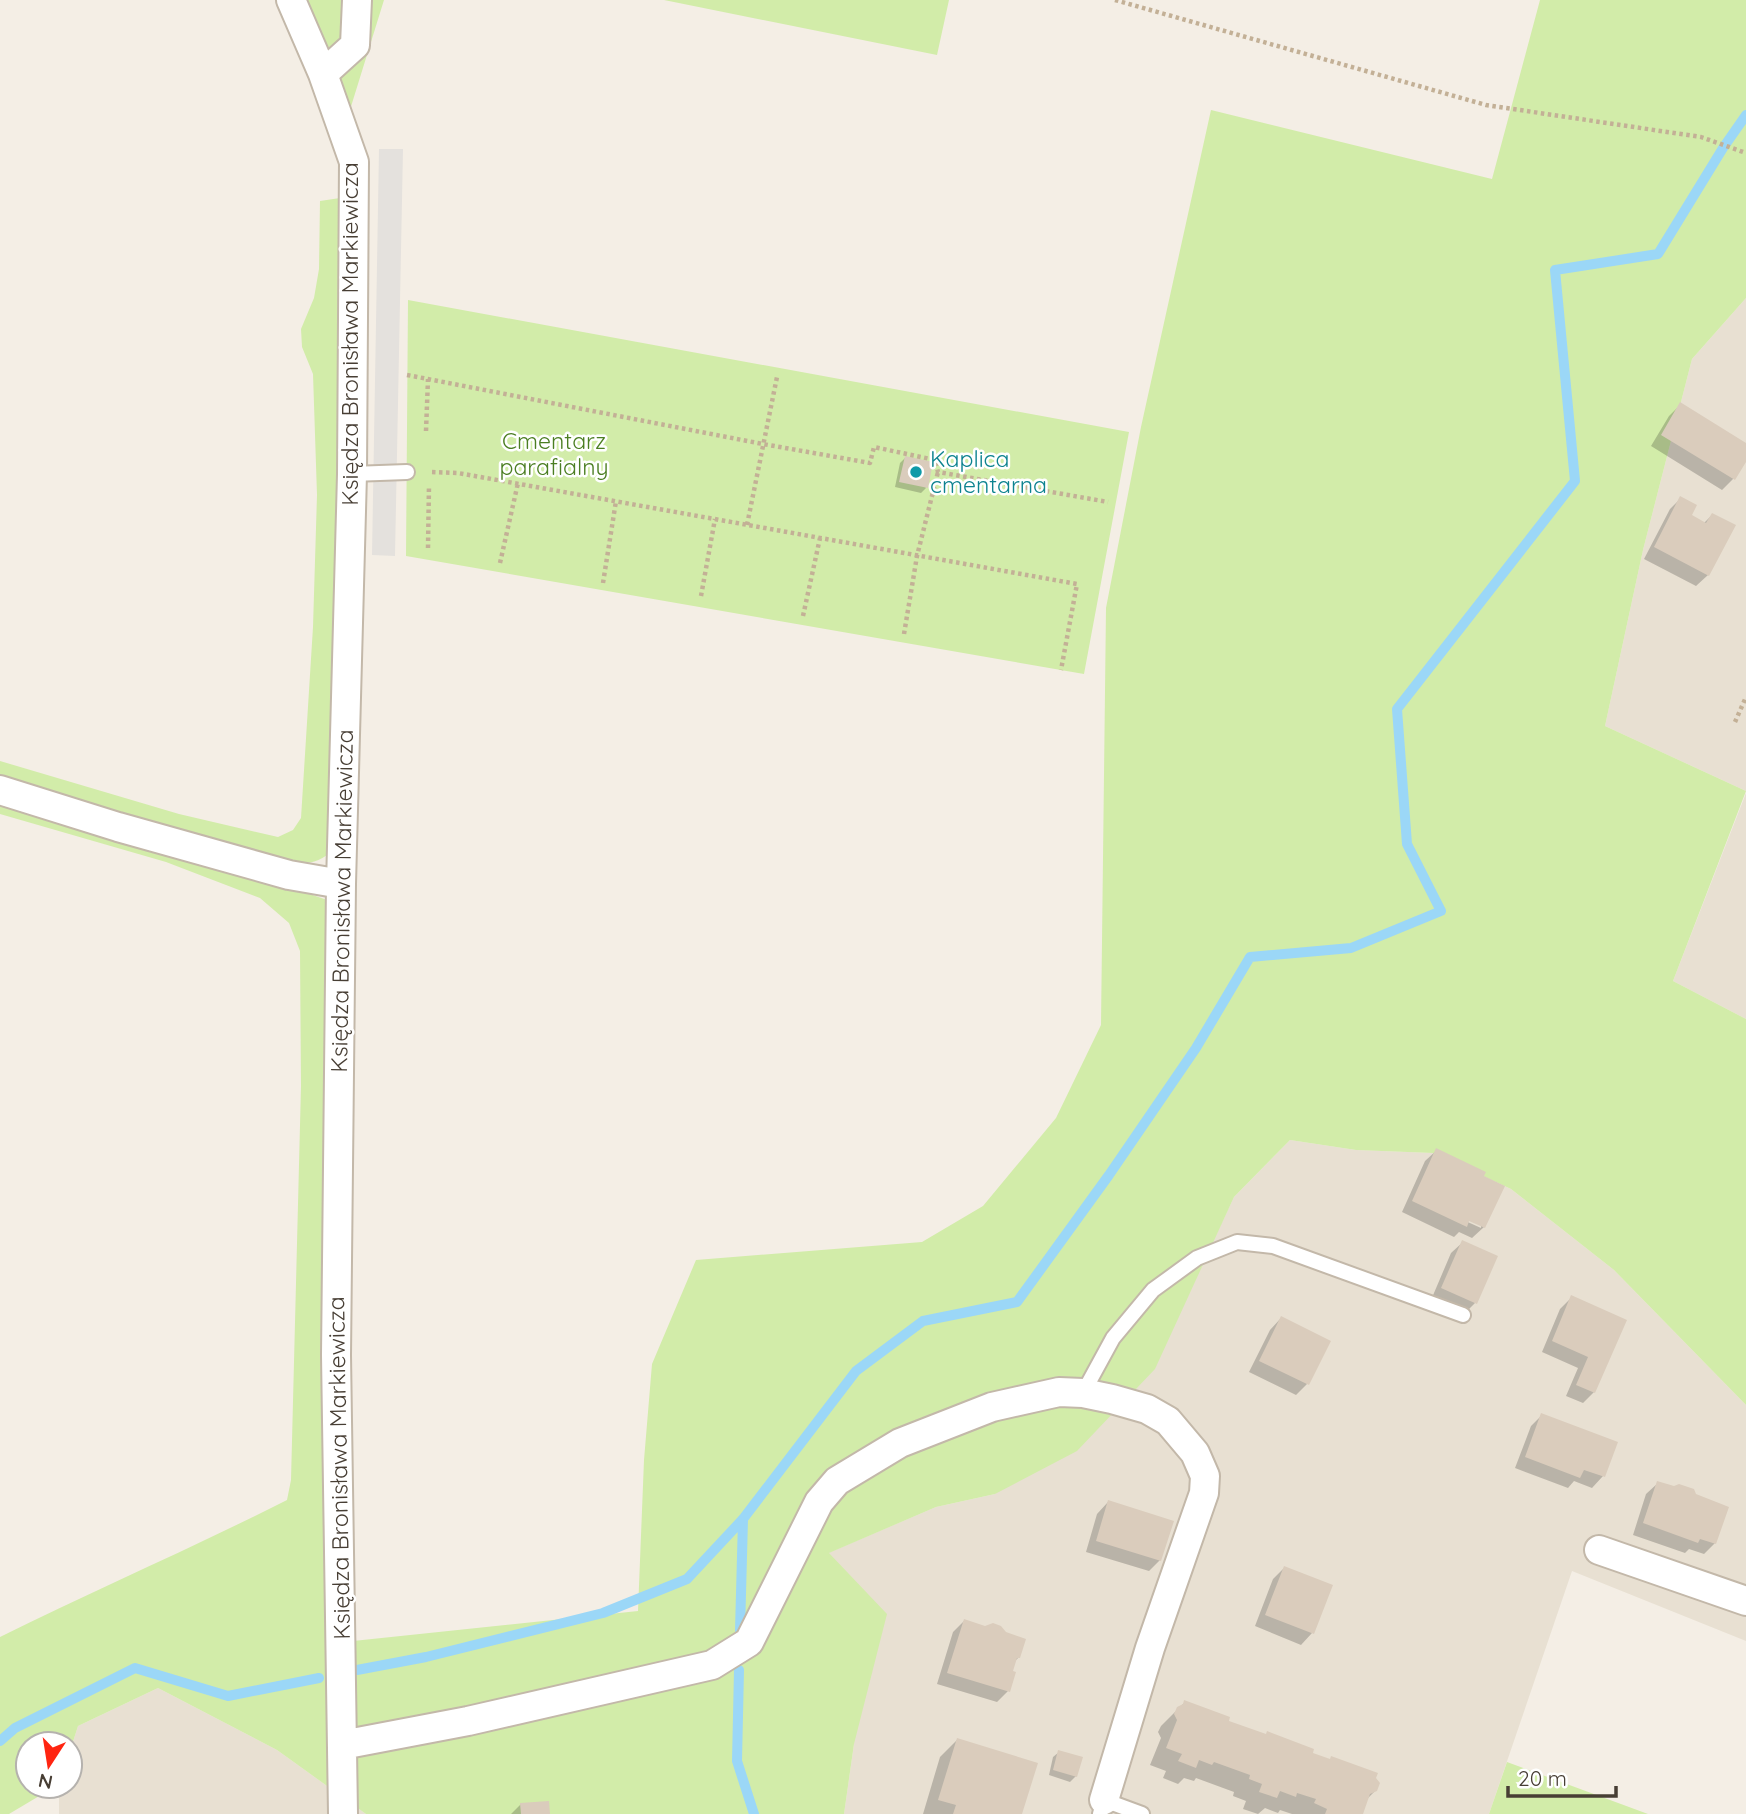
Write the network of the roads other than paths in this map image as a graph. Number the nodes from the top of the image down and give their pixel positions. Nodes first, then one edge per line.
1 (291, 0) edge
2 (357, 0) edge
3 (323, 74) junction
4 (407, 471) dead end
5 (352, 474) junction
6 (0, 790) edge
7 (341, 884) junction
8 (1463, 1315) dead end
9 (1083, 1393) junction
10 (1599, 1550) dead end
11 (1746, 1601) edge
12 (342, 1745) junction
13 (1102, 1807) edge
14 (343, 1814) edge
15 (1142, 1814) edge

1 - 3 street, Księdza Bronisława Markiewicza
2 - 3 street
3 - 5 street, Księdza Bronisława Markiewicza
4 - 5 lane
5 - 7 street, Księdza Bronisława Markiewicza
6 - 7 street
7 - 12 street, Księdza Bronisława Markiewicza
8 - 9 lane
9 - 12 street
9 - 13 street
10 - 11 street
12 - 14 street, Księdza Bronisława Markiewicza
13 - 15 lane

